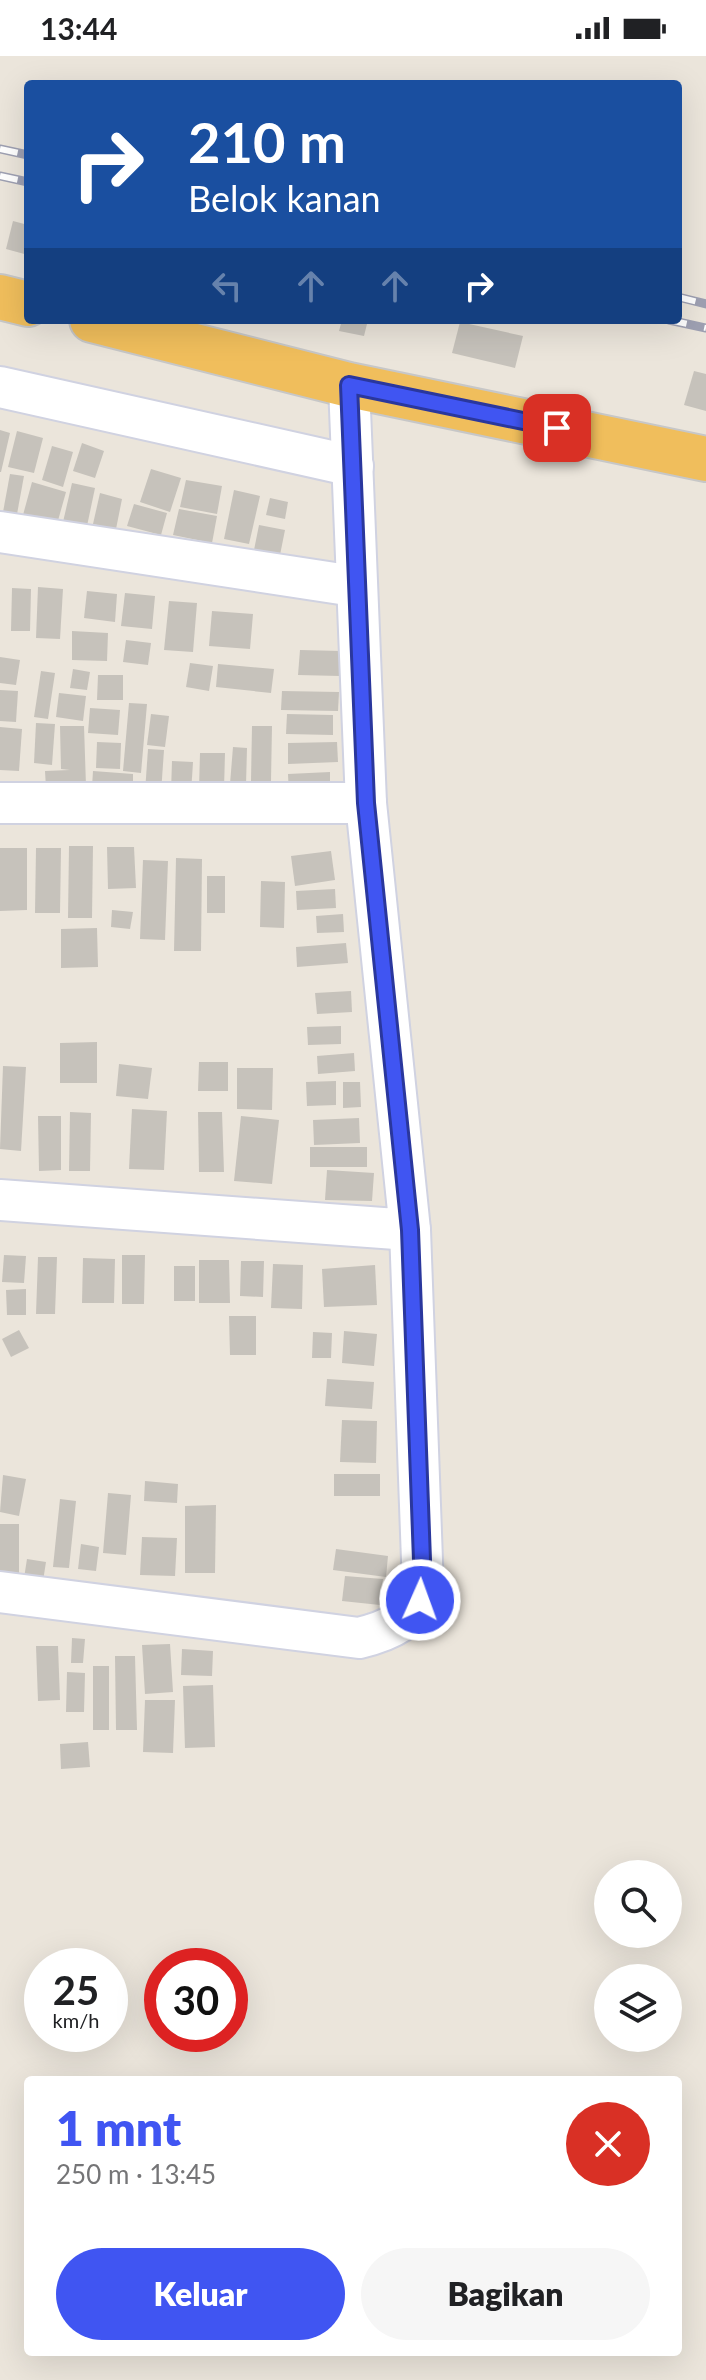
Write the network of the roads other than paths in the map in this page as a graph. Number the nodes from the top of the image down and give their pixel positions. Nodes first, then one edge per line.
1 (0, 297) edge
2 (24, 303) edge
3 (108, 324) edge
4 (349, 385) junction
5 (0, 387) edge
6 (706, 459) edge
7 (353, 466) junction
8 (0, 532) edge
9 (354, 586) junction
10 (0, 803) edge
11 (366, 803) junction
12 (0, 1200) edge
13 (410, 1230) junction
14 (0, 1592) edge

1 - 2 highway
3 - 4 highway
4 - 6 highway
4 - 7 street
5 - 7 street
7 - 9 street
8 - 9 street
9 - 11 street
10 - 11 street
11 - 13 street
12 - 13 street
13 - 14 street

